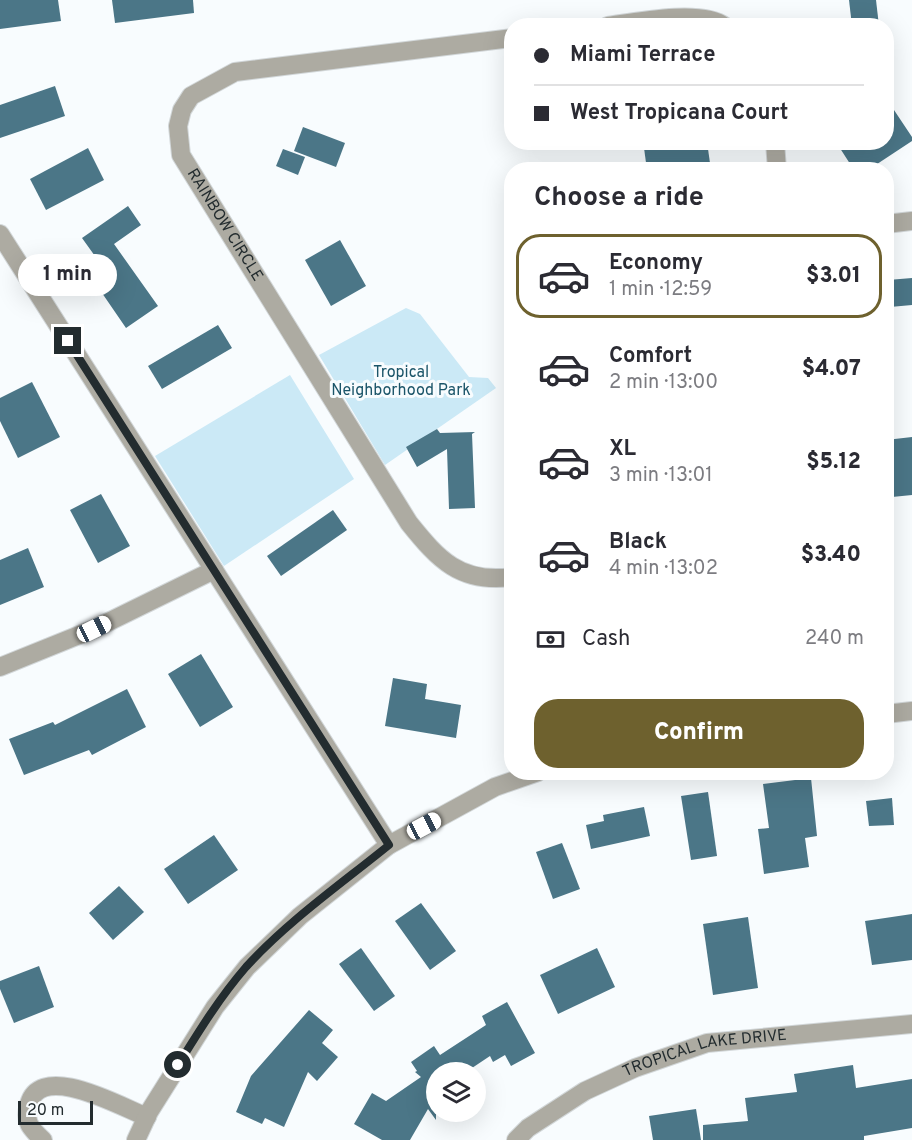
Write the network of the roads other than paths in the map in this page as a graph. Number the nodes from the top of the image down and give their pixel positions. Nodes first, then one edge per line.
1 (504, 39) edge
2 (912, 221) edge
3 (894, 223) edge
4 (0, 234) edge
5 (214, 570) junction
6 (504, 577) edge
7 (0, 667) edge
8 (912, 711) edge
9 (894, 713) edge
10 (516, 780) edge
11 (389, 845) junction
12 (912, 1024) edge
13 (147, 1117) junction
14 (43, 1140) edge
15 (136, 1140) edge
16 (516, 1140) edge

1 - 6 street, RAINBOW CIRCLE
2 - 3 street
4 - 5 street
5 - 7 street
5 - 11 street
8 - 9 street
10 - 11 street
11 - 13 street
12 - 16 street, TROPICAL LAKE DRIVE
13 - 14 street
13 - 15 street

